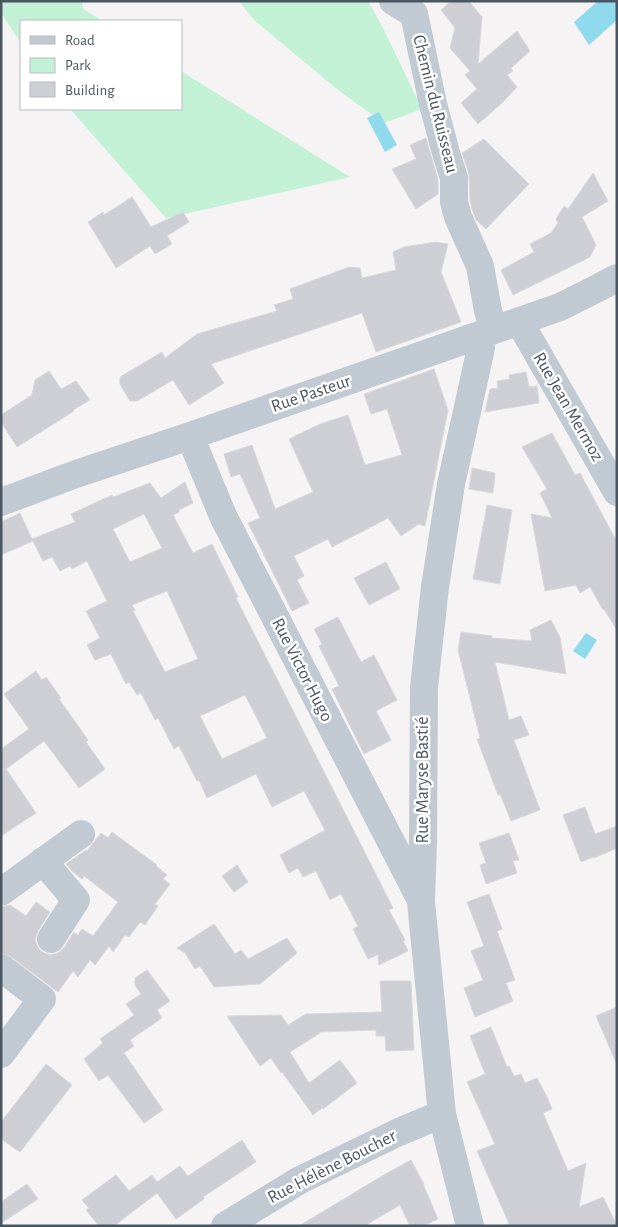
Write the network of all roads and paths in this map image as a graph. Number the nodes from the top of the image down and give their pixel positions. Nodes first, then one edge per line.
1 (393, 1) edge
2 (617, 278) edge
3 (496, 329) junction
4 (190, 436) junction
5 (617, 492) edge
6 (1, 502) edge
7 (81, 834) dead end
8 (43, 860) junction
9 (1, 892) edge
10 (421, 902) junction
11 (51, 938) dead end
12 (1, 968) edge
13 (1, 1054) edge
14 (442, 1114) junction
15 (226, 1226) edge
16 (470, 1226) edge

1 - 3 street, Chemin du Ruisseau
2 - 3 street, Rue Pasteur
3 - 4 street, Rue Pasteur
3 - 5 street, Rue Jean Mermoz
3 - 10 street, Rue Maryse Bastié
4 - 6 street, Rue Pasteur
4 - 10 street, Rue Victor Hugo
7 - 8 street
8 - 9 street
8 - 11 street
10 - 14 street, Rue Maryse Bastié
12 - 13 street
14 - 15 street, Rue Hélène Boucher
14 - 16 street, Rue Maryse Bastié

